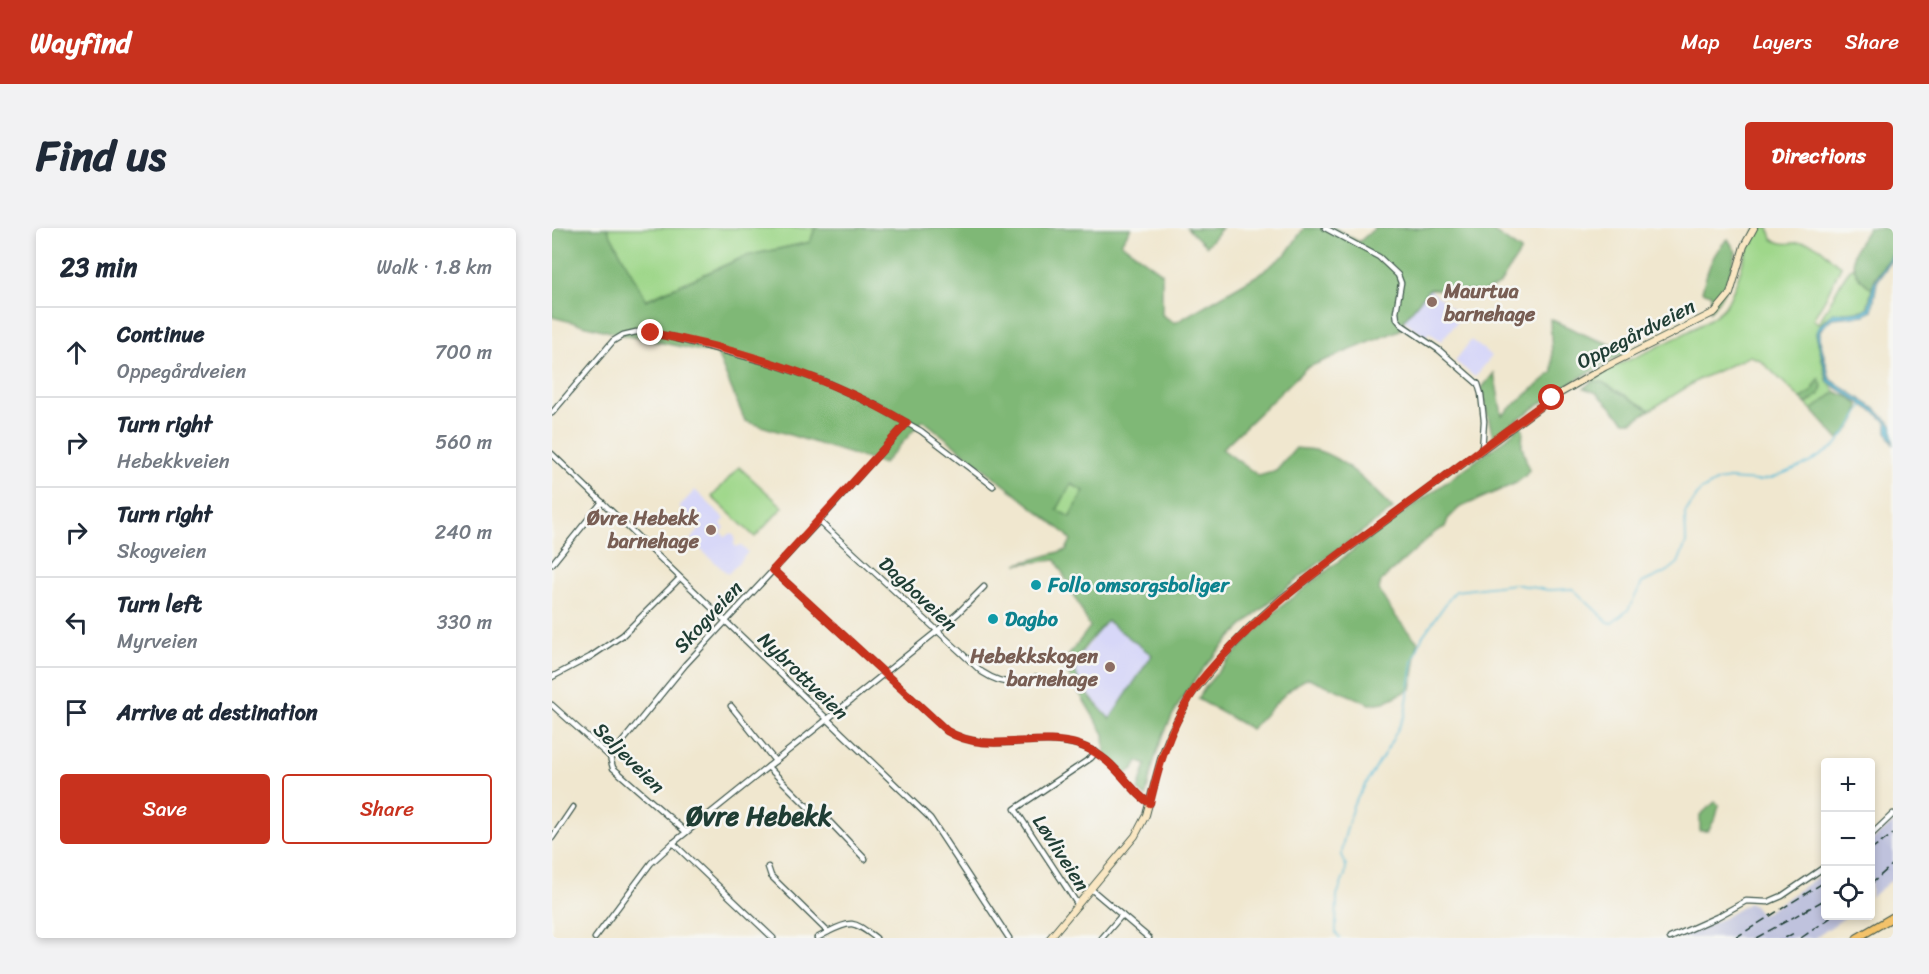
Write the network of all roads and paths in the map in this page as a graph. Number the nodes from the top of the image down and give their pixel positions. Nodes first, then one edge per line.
1 (1325, 228) edge
2 (1754, 228) edge
3 (552, 413) edge
4 (907, 423) junction
5 (1482, 450) junction
6 (552, 454) edge
7 (993, 486) dead end
8 (602, 502) junction
9 (819, 521) junction
10 (552, 564) edge
11 (773, 570) junction
12 (680, 578) junction
13 (984, 587) dead end
14 (724, 621) junction
15 (936, 632) junction
16 (884, 673) junction
17 (552, 677) edge
18 (1036, 677) dead end
19 (552, 705) edge
20 (731, 706) dead end
21 (827, 720) junction
22 (1095, 752) junction
23 (610, 757) junction
24 (775, 761) junction
25 (768, 767) junction
26 (1150, 803) junction
27 (573, 807) dead end
28 (1893, 814) edge
29 (1875, 831) edge
30 (686, 832) junction
31 (552, 838) edge
32 (674, 843) junction
33 (865, 859) dead end
34 (768, 867) dead end
35 (1821, 869) edge
36 (1091, 889) junction
37 (1078, 905) junction
38 (1122, 915) junction
39 (1893, 917) edge
40 (828, 932) junction
41 (595, 938) edge
42 (773, 938) edge
43 (818, 938) edge
44 (876, 938) edge
45 (1009, 938) edge
46 (1050, 938) edge
47 (1102, 938) edge
48 (1149, 938) edge
49 (1670, 938) edge
50 (1857, 938) edge

1 - 5 street
2 - 5 main road, Oppegårdveien
3 - 4 street
4 - 7 street
4 - 9 street, Skogveien
5 - 26 main road, Oppegårdveien
6 - 8 street, Nybrottveien
8 - 10 street
8 - 12 street, Nybrottveien
9 - 11 street, Skogveien
9 - 15 street, Dagboveien
11 - 14 street, Skogveien
11 - 16 street
12 - 14 street, Nybrottveien
12 - 17 street
13 - 15 street
14 - 21 street, Nybrottveien
14 - 23 street, Skogveien
15 - 16 street
15 - 18 street, Dagboveien
16 - 21 street
16 - 22 street
19 - 23 street, Seljeveien
20 - 24 street
21 - 24 street
21 - 45 street, Nybrottveien
22 - 26 street
22 - 37 street, Løvliveien
23 - 30 street, Seljeveien
24 - 25 street
25 - 30 street
25 - 33 street
26 - 36 main road, Oppegårdveien
27 - 31 street
28 - 29 street
30 - 32 street
32 - 41 street
32 - 42 street
34 - 40 street
35 - 49 street
36 - 37 main road, Oppegårdveien
36 - 38 street
37 - 46 main road, Oppegårdveien
38 - 47 street
38 - 48 street
39 - 50 main road
40 - 43 street
40 - 44 street

